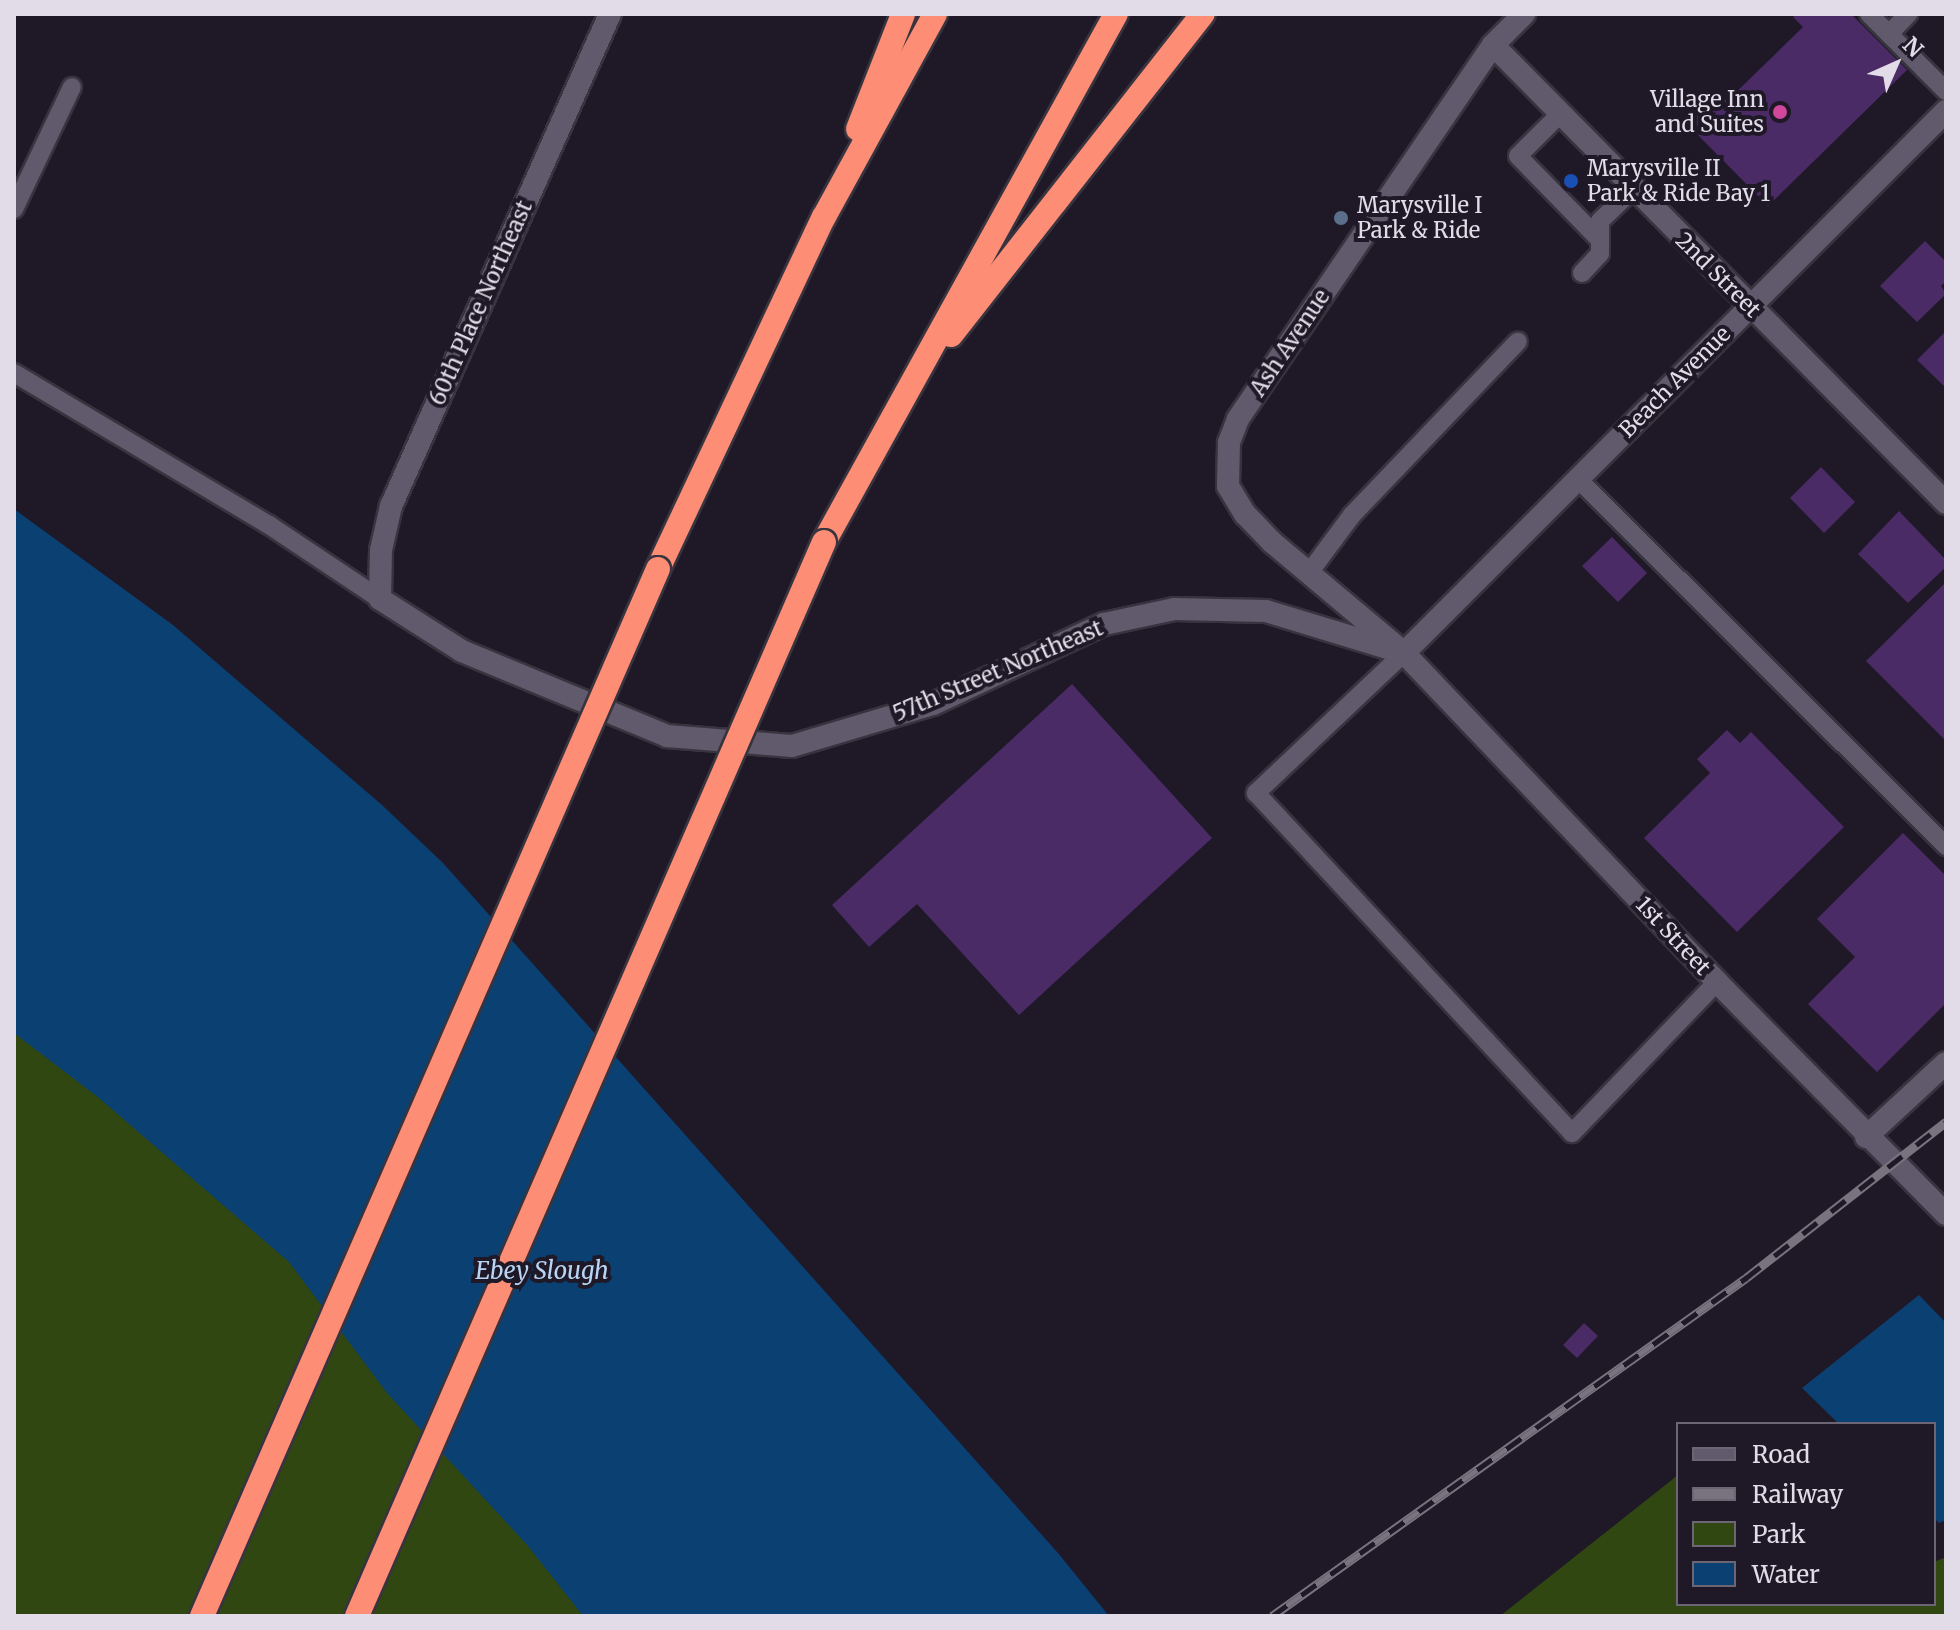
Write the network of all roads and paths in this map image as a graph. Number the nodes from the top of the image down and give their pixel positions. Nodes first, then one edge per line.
1 (610, 14) edge
2 (903, 14) edge
3 (935, 14) edge
4 (1116, 14) edge
5 (1203, 14) edge
6 (1524, 14) edge
7 (1869, 14) edge
8 (1908, 14) edge
9 (1889, 34) junction
10 (1493, 45) junction
11 (72, 87) dead end
12 (1946, 91) edge
13 (1946, 111) edge
14 (1560, 114) junction
15 (1633, 189) junction
16 (14, 209) edge
17 (824, 217) junction
18 (1600, 247) junction
19 (1582, 273) dead end
20 (1749, 307) junction
21 (1518, 341) dead end
22 (14, 373) edge
23 (903, 397) junction
24 (1578, 479) junction
25 (1946, 503) edge
26 (1309, 573) junction
27 (380, 599) junction
28 (1404, 653) junction
29 (1946, 846) edge
30 (1717, 982) junction
31 (1946, 1063) edge
32 (1866, 1137) junction
33 (1946, 1214) edge
34 (202, 1616) edge
35 (357, 1616) edge

1 - 27 street, 60th Place Northeast
2 - 17 highway
3 - 17 highway
4 - 23 highway
5 - 23 highway
6 - 10 street, Ash Avenue
7 - 9 lane
8 - 9 lane
9 - 12 lane
10 - 14 street, 2nd Street
10 - 26 street, Ash Avenue
11 - 16 lane
13 - 20 street, Beach Avenue
14 - 15 street, 2nd Street
14 - 18 lane
15 - 18 lane
15 - 20 street, 2nd Street
17 - 34 highway, bridge
18 - 19 lane
20 - 24 street, Beach Avenue
20 - 25 street, 2nd Street
21 - 26 lane
22 - 27 lane
23 - 35 highway, bridge
24 - 28 street, Beach Avenue
24 - 29 lane
26 - 28 street, Ash Avenue
27 - 28 street, 57th Street Northeast
28 - 30 street, 1st Street
28 - 30 lane
30 - 32 street, 1st Street
31 - 32 street
32 - 33 street, 1st Street

